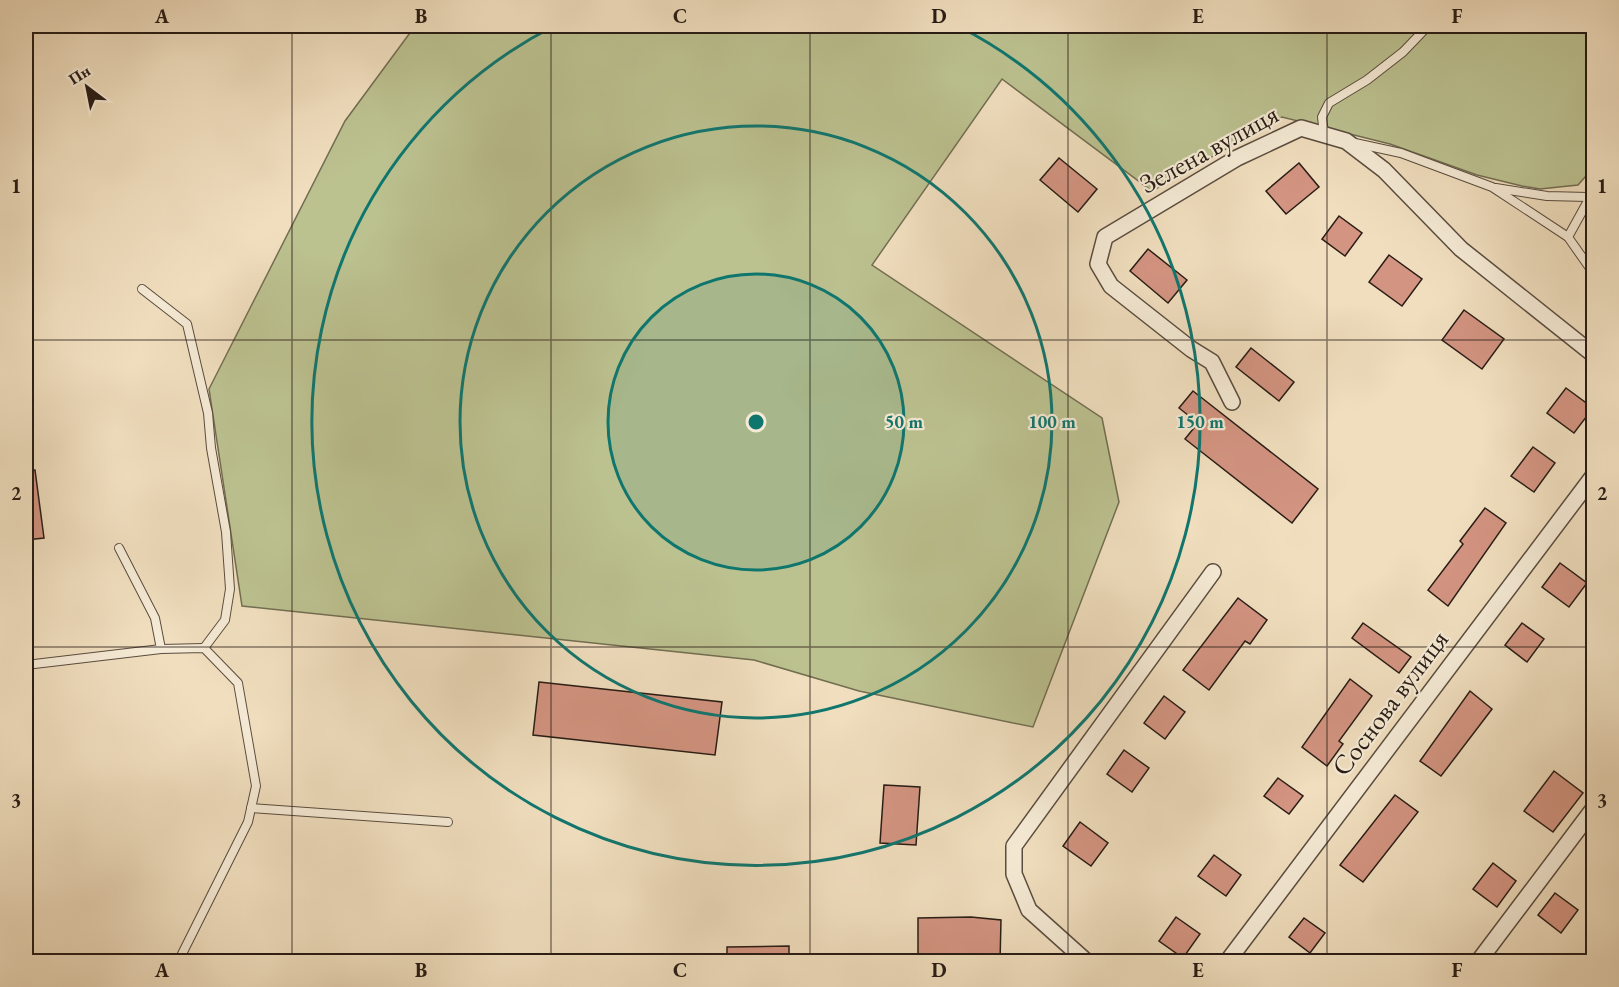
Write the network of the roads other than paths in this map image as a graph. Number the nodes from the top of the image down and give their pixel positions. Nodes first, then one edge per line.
1 (1428, 26) edge
2 (1324, 134) junction
3 (1346, 141) junction
4 (1492, 187) junction
5 (1591, 193) edge
6 (1568, 237) junction
7 (1593, 274) edge
8 (142, 289) dead end
9 (1593, 355) edge
10 (1232, 402) dead end
11 (1593, 476) edge
12 (119, 548) dead end
13 (1213, 572) dead end
14 (204, 648) junction
15 (161, 649) junction
16 (26, 665) edge
17 (251, 808) junction
18 (1593, 808) edge
19 (448, 822) dead end
20 (178, 962) edge
21 (1087, 962) edge
22 (1227, 962) edge
23 (1478, 962) edge

1 - 2 lane
2 - 3 street, Зелена вулиця
2 - 10 street, Зелена вулиця
3 - 4 lane
3 - 9 street, Зелена вулиця
4 - 5 lane
4 - 6 lane
5 - 6 lane
6 - 7 lane
8 - 14 lane
11 - 22 street, Соснова вулиця
12 - 15 lane
13 - 21 street
14 - 15 lane
14 - 17 lane
15 - 16 lane
17 - 19 lane
17 - 20 lane
18 - 23 street

